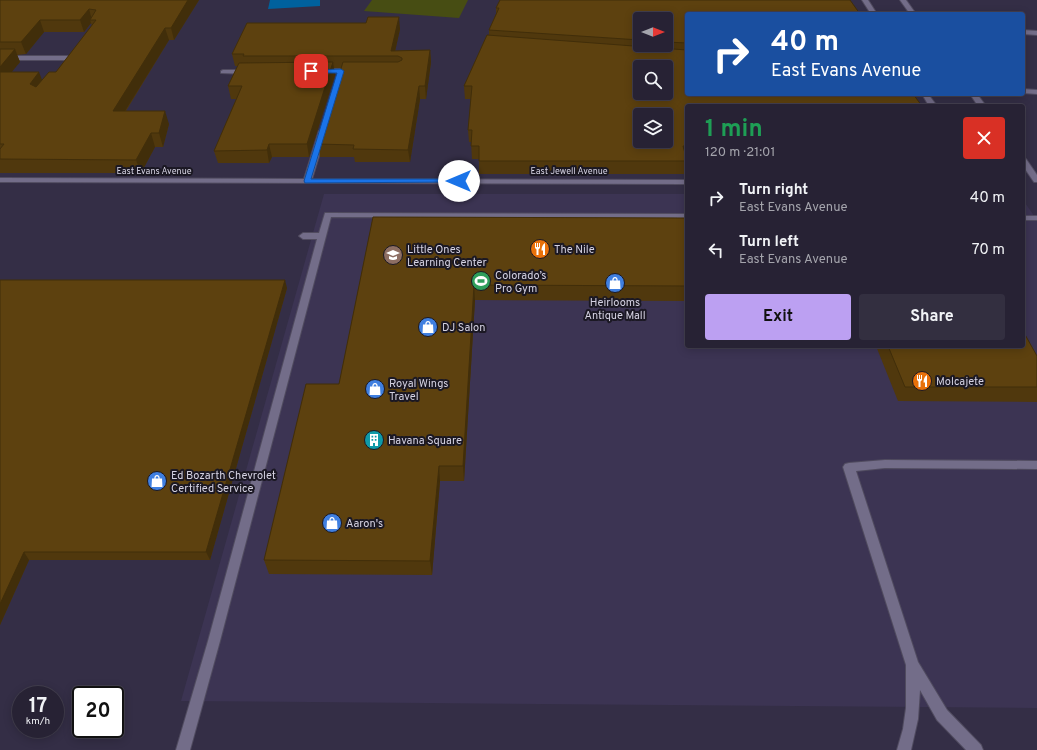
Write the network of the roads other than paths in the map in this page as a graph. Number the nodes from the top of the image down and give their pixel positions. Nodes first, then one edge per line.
1 (865, 0) edge
2 (903, 0) edge
3 (873, 12) edge
4 (912, 12) edge
5 (1025, 32) edge
6 (1037, 33) edge
7 (0, 58) edge
8 (70, 58) edge
9 (317, 71) edge
10 (362, 71) edge
11 (223, 72) dead end
12 (254, 72) edge
13 (1025, 91) edge
14 (1037, 92) edge
15 (325, 123) edge
16 (1025, 164) edge
17 (0, 180) edge
18 (1037, 180) edge
19 (307, 181) junction
20 (450, 181) joint
21 (685, 182) edge
22 (685, 216) edge
23 (1025, 218) edge
24 (1037, 218) edge
25 (303, 236) dead end
26 (322, 236) junction
27 (1037, 465) edge
28 (912, 664) junction
29 (183, 750) edge
30 (904, 750) edge
31 (976, 750) edge

1 - 3 street
2 - 4 street
5 - 6 street
7 - 8 street
9 - 10 street
11 - 12 street
13 - 14 street
15 - 19 street
16 - 18 street
17 - 19 street, East Evans Avenue
19 - 20 street, East Evans Avenue
20 - 21 street, East Jewell Avenue
22 - 26 street
23 - 24 street
25 - 26 street
26 - 29 street
27 - 28 street
28 - 30 street
28 - 31 street

